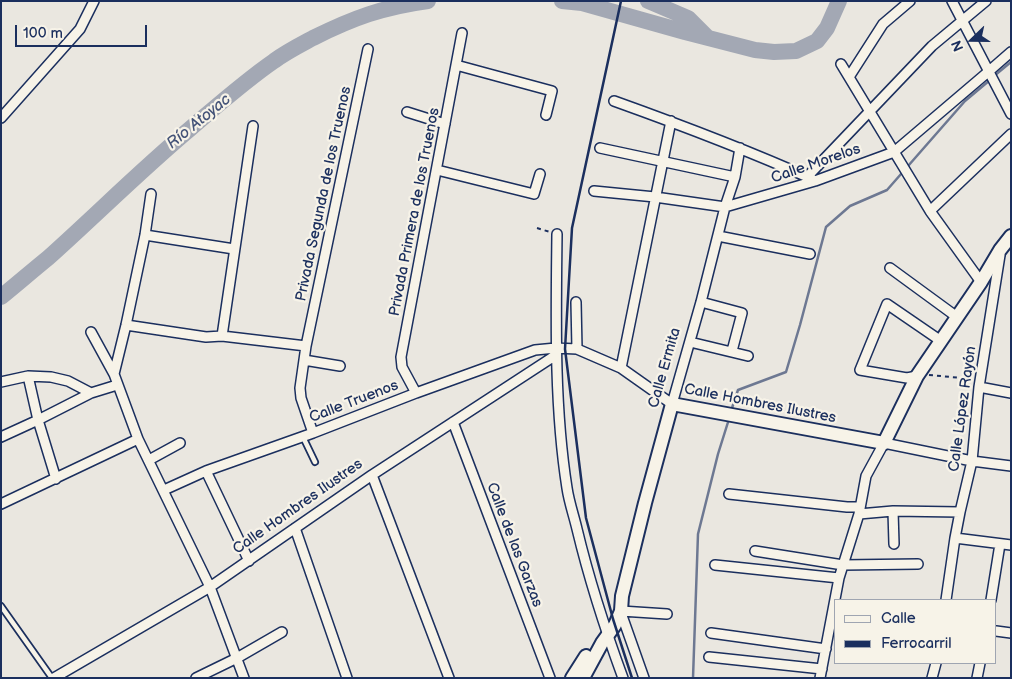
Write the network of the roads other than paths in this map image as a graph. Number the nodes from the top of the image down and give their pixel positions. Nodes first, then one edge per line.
1 (910, 1) edge
2 (952, 1) edge
3 (986, 1) edge
4 (93, 2) edge
5 (962, 20) junction
6 (462, 33) dead end
7 (368, 48) dead end
8 (1011, 52) edge
9 (841, 64) dead end
10 (456, 65) junction
11 (988, 72) junction
12 (849, 77) junction
13 (614, 101) dead end
14 (870, 110) junction
15 (407, 112) dead end
16 (1011, 114) edge
17 (546, 115) dead end
18 (1, 118) edge
19 (671, 121) junction
20 (446, 124) junction
21 (253, 126) dead end
22 (1011, 134) edge
23 (600, 148) dead end
24 (740, 148) junction
25 (894, 152) junction
26 (662, 162) junction
27 (437, 170) junction
28 (540, 174) dead end
29 (734, 177) junction
30 (811, 179) junction
31 (594, 191) dead end
32 (151, 194) dead end
33 (654, 197) junction
34 (725, 207) junction
35 (930, 211) junction
36 (557, 234) road end
37 (145, 235) junction
38 (718, 236) junction
39 (1011, 236) edge
40 (234, 249) junction
41 (1000, 250) junction
42 (810, 254) dead end
43 (890, 268) dead end
44 (982, 282) junction
45 (576, 302) dead end
46 (701, 302) junction
47 (957, 317) junction
48 (126, 325) junction
49 (91, 332) dead end
50 (222, 336) junction
51 (941, 341) junction
52 (690, 342) junction
53 (306, 346) junction
54 (577, 349) junction
55 (556, 352) junction
56 (732, 352) junction
57 (748, 356) dead end
58 (304, 360) junction
59 (340, 366) dead end
60 (621, 368) junction
61 (114, 374) junction
62 (922, 375) junction
63 (28, 376) junction
64 (1, 382) edge
65 (976, 383) junction
66 (118, 385) junction
67 (91, 393) junction
68 (416, 393) junction
69 (1011, 393) edge
70 (672, 404) junction
71 (38, 420) junction
72 (453, 422) junction
73 (313, 433) junction
74 (1, 437) edge
75 (303, 437) junction
76 (138, 439) junction
77 (180, 443) dead end
78 (884, 443) junction
79 (149, 460) junction
80 (972, 461) junction
81 (315, 462) dead end
82 (1011, 466) edge
83 (206, 471) junction
84 (372, 475) junction
85 (56, 479) junction
86 (164, 490) junction
87 (729, 494) dead end
88 (1, 504) edge
89 (859, 510) junction
90 (893, 511) junction
91 (960, 512) junction
92 (296, 528) junction
93 (955, 538) junction
94 (894, 544) dead end
95 (1000, 544) junction
96 (1011, 545) edge
97 (755, 551) dead end
98 (249, 561) junction
99 (918, 564) dead end
100 (715, 565) dead end
101 (843, 565) junction
102 (839, 578) junction
103 (210, 587) junction
104 (835, 599) edge
105 (946, 599) edge
106 (991, 599) edge
107 (620, 604) junction
108 (834, 605) edge
109 (1, 606) edge
110 (667, 614) dead end
111 (997, 631) edge
112 (282, 632) dead end
113 (606, 632) junction
114 (711, 633) dead end
115 (1011, 633) edge
116 (826, 649) junction
117 (709, 657) dead end
118 (237, 658) junction
119 (936, 664) edge
120 (980, 664) edge
121 (821, 674) edge
122 (53, 678) edge
123 (196, 678) edge
124 (244, 678) edge
125 (346, 678) edge
126 (449, 678) edge
127 (550, 678) edge
128 (572, 678) edge
129 (583, 678) edge
130 (623, 678) edge
131 (644, 678) edge
132 (932, 678) edge
133 (977, 678) edge

1 - 12 street
2 - 5 street
3 - 5 street
4 - 18 street
5 - 11 street
5 - 14 street
6 - 10 street, Privada Primera de los Truenos
7 - 53 street, Privada Segunda de los Truenos
8 - 11 street, Calle Morelos
9 - 12 street
10 - 17 street
10 - 20 street, Privada Primera de los Truenos
11 - 16 street
11 - 25 street, Calle Morelos
12 - 14 street
13 - 19 street
14 - 25 street
14 - 30 street
15 - 20 street
19 - 24 street
19 - 26 street
20 - 27 street, Privada Primera de los Truenos
21 - 40 street
22 - 35 street
23 - 26 street
24 - 29 street, Calle Ermita
24 - 30 street
25 - 30 street, Calle Morelos
25 - 35 street
26 - 29 street
26 - 33 street
27 - 28 street
27 - 68 street, Privada Primera de los Truenos
29 - 34 street, Calle Ermita
30 - 34 street, Calle Morelos
31 - 33 street, Calle Morelos
32 - 37 street
33 - 34 street, Calle Morelos
33 - 60 street
34 - 38 street, Calle Ermita
35 - 44 street
36 - 55 street
37 - 40 street
37 - 48 street
38 - 42 street
38 - 46 street, Calle Ermita
39 - 41 street
40 - 50 street
41 - 44 street
41 - 65 street, Calle López Rayón
43 - 47 street
44 - 47 street
45 - 54 street
46 - 52 street, Calle Ermita
46 - 56 street
47 - 51 street
48 - 50 street
48 - 61 street
49 - 61 street
50 - 53 street
51 - 62 street
51 - 62 street
52 - 56 street
52 - 70 street, Calle Ermita
53 - 58 street, Privada Segunda de los Truenos
54 - 55 street, Calle Hombres Ilustres
54 - 60 street, Calle Hombres Ilustres
55 - 68 street, Calle Truenos
55 - 72 street, Calle Hombres Ilustres
55 - 113 street
56 - 57 street
58 - 59 street
58 - 73 street, Privada Segunda de los Truenos
60 - 70 street, Calle Hombres Ilustres
61 - 66 street
62 - 78 street
63 - 64 street
63 - 67 street
63 - 71 street
65 - 69 street
65 - 80 street, Calle López Rayón
66 - 67 street
66 - 76 street
67 - 71 street
68 - 73 street, Calle Truenos
70 - 78 street, Calle Hombres Ilustres
70 - 107 street, Calle Ermita
71 - 74 street
71 - 85 street
72 - 84 street, Calle Hombres Ilustres
72 - 127 street, Calle de las Garzas
73 - 75 street, Calle Truenos
75 - 81 lane
75 - 83 street, Calle Truenos
76 - 79 street
76 - 85 street
77 - 79 street
78 - 80 street, Calle Hombres Ilustres
78 - 89 street
79 - 86 street
80 - 82 street, Calle Hombres Ilustres
80 - 91 street, Calle López Rayón
83 - 86 street, Calle Truenos
83 - 98 street
84 - 92 street, Calle Hombres Ilustres
84 - 126 street
85 - 88 street
86 - 103 street
87 - 89 street
89 - 90 street
89 - 101 street
90 - 91 street
90 - 94 street
91 - 93 street, Calle López Rayón
92 - 98 street, Calle Hombres Ilustres
92 - 125 street
93 - 95 street
93 - 105 street, Calle López Rayón
95 - 96 street
95 - 106 street
97 - 101 street
98 - 103 street, Calle Hombres Ilustres
99 - 101 street
100 - 102 street
101 - 102 street
102 - 104 street
103 - 118 street
103 - 122 street, Calle Hombres Ilustres
107 - 110 street
107 - 113 street, Calle Ermita
107 - 131 street
108 - 116 street
109 - 122 lane
111 - 115 street
112 - 118 street
113 - 128 street
113 - 129 street
113 - 130 street
114 - 116 street
116 - 121 street
117 - 121 street
118 - 123 street
118 - 124 street
119 - 132 street
120 - 133 street

